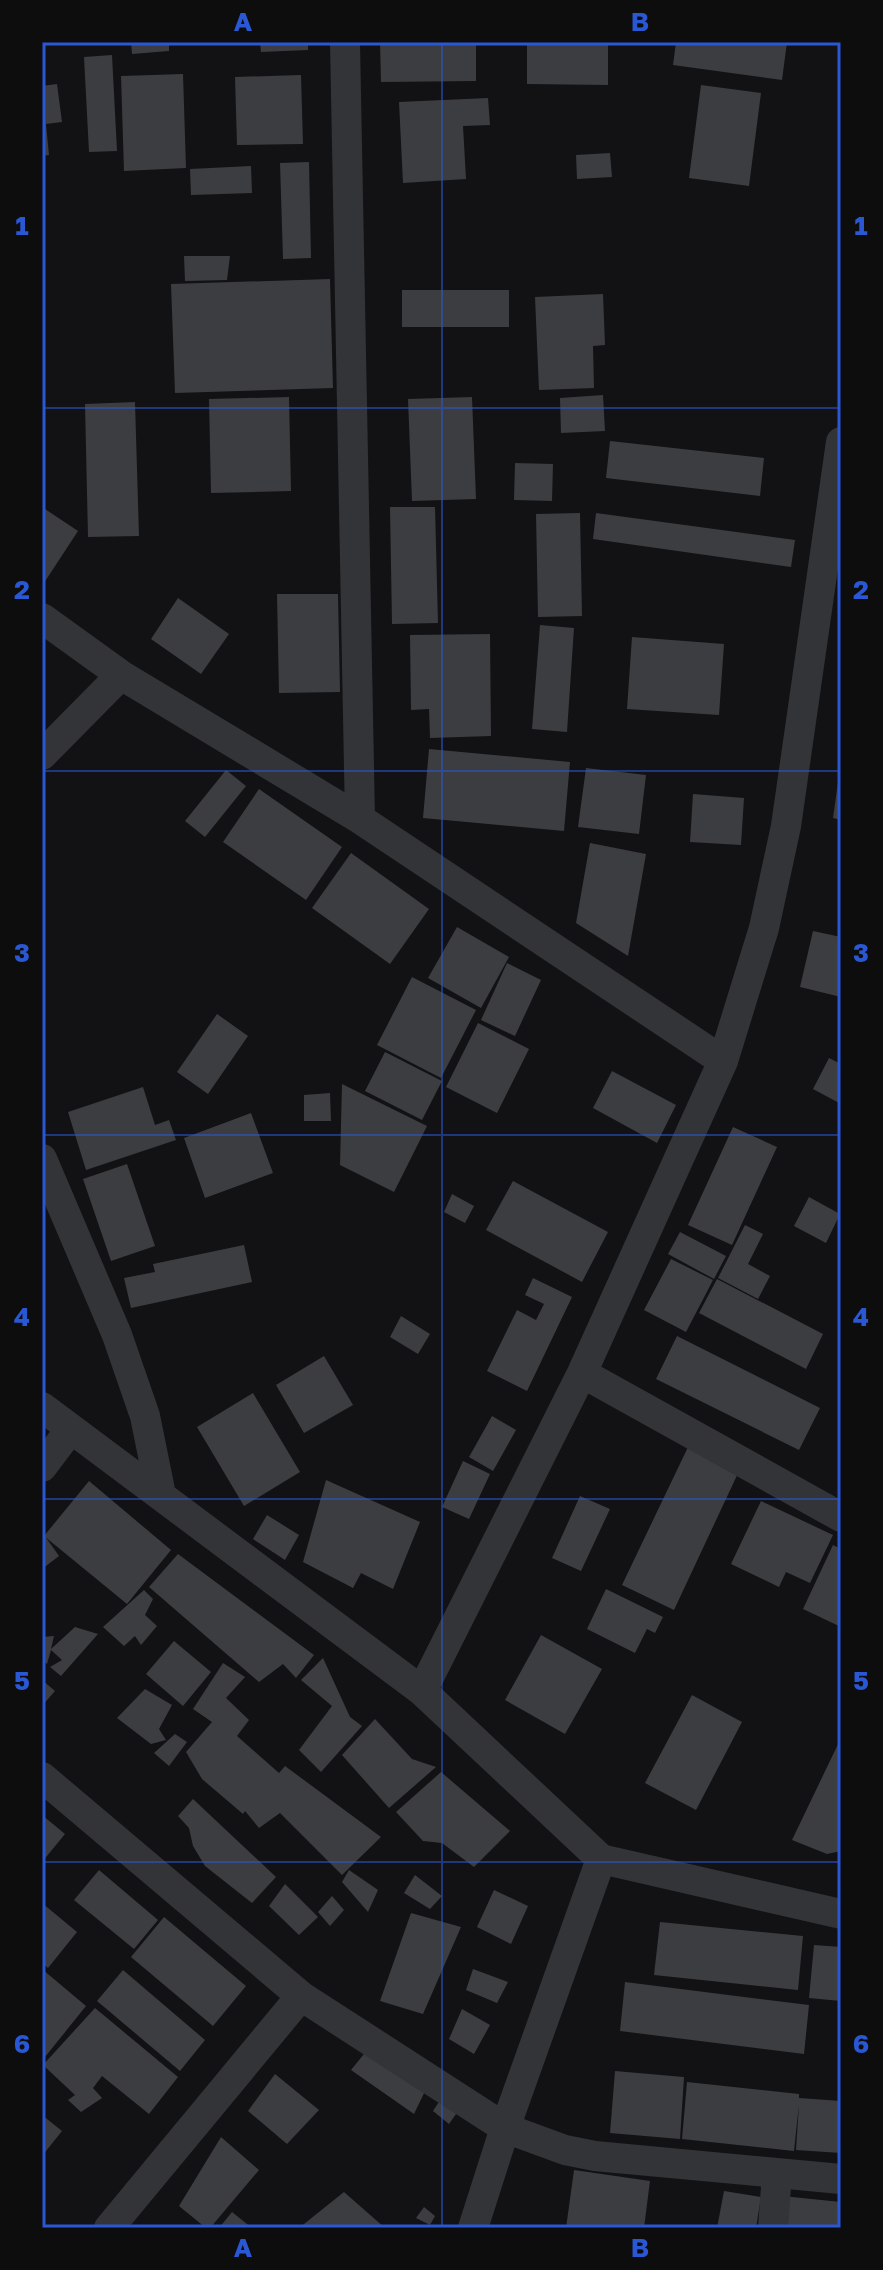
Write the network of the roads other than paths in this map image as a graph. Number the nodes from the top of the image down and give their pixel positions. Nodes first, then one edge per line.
1 (345, 42) edge
2 (841, 442) edge
3 (834, 531) edge
4 (42, 618) edge
5 (121, 675) junction
6 (42, 755) edge
7 (360, 819) junction
8 (723, 1061) junction
9 (42, 1159) edge
10 (582, 1373) junction
11 (42, 1407) edge
12 (70, 1430) junction
13 (42, 1467) edge
14 (161, 1495) junction
15 (841, 1517) edge
16 (422, 1691) junction
17 (42, 1777) edge
18 (601, 1859) junction
19 (841, 1914) edge
20 (301, 1996) junction
21 (505, 2128) junction
22 (777, 2173) junction
23 (841, 2179) edge
24 (109, 2228) edge
25 (473, 2228) edge
26 (773, 2228) edge

1 - 7 street
2 - 3 street
3 - 8 street
4 - 5 street
5 - 6 street
5 - 7 street
7 - 8 street
8 - 10 street
9 - 14 street
10 - 15 street
10 - 16 street
11 - 12 street
12 - 13 street
12 - 14 street
14 - 16 street
16 - 18 street
17 - 20 street
18 - 19 street
18 - 21 street
20 - 21 street
20 - 24 street
21 - 22 street
21 - 25 street
22 - 23 street
22 - 26 street

